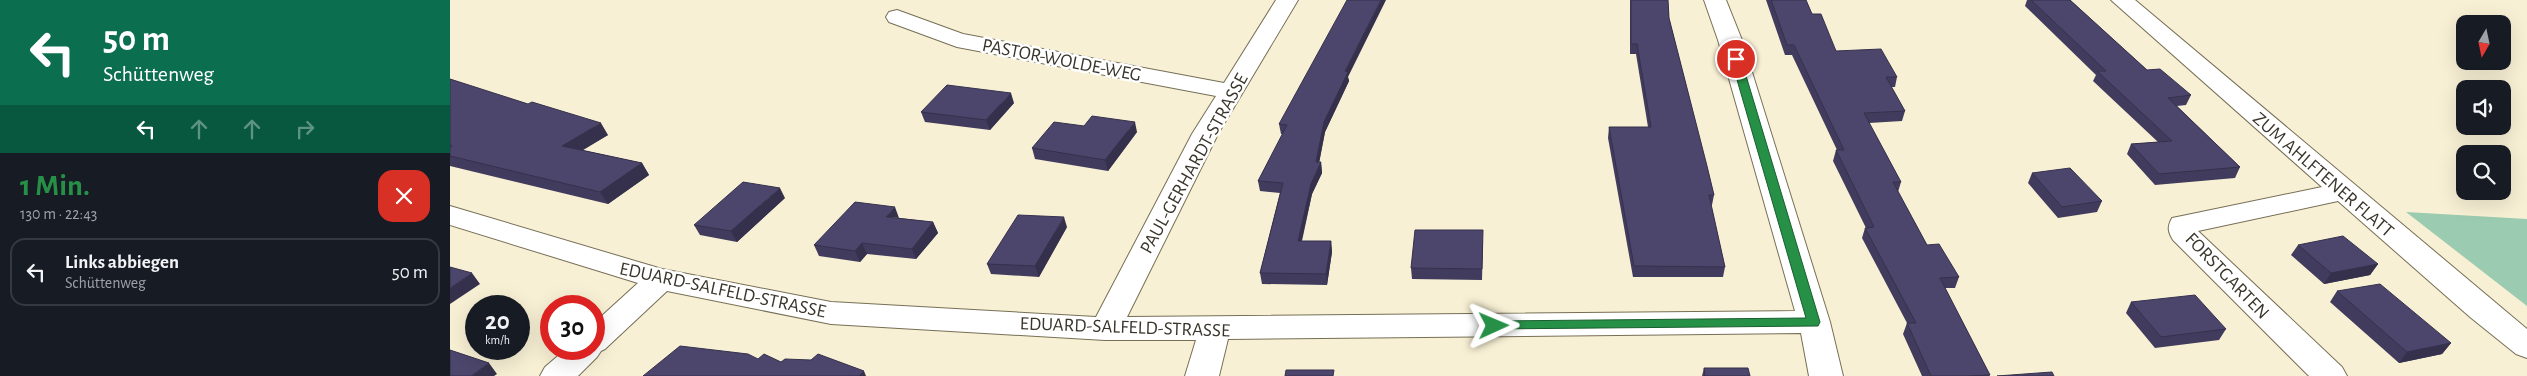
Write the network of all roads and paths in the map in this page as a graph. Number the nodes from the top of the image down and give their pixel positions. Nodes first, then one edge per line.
1 (1287, 0) edge
2 (1714, 0) edge
3 (2122, 0) edge
4 (897, 17) dead end
5 (1230, 91) junction
6 (2344, 191) junction
7 (450, 215) edge
8 (661, 279) junction
9 (1814, 322) junction
10 (1105, 329) junction
11 (1215, 330) junction
12 (605, 332) edge
13 (2527, 346) edge
14 (574, 360) edge
15 (557, 376) edge
16 (1202, 376) edge
17 (1826, 376) edge
18 (2330, 376) edge

1 - 5 street, PAUL-GERHARDT-STRASSE
2 - 9 street
3 - 6 street, ZUM AHLFTENER FLATT
4 - 5 street, PASTOR-WOLDE-WEG
5 - 10 street, PAUL-GERHARDT-STRASSE
6 - 13 street, ZUM AHLFTENER FLATT
6 - 18 street, FORSTGARTEN
7 - 8 street, EDUARD-SALFELD-STRASSE
8 - 10 street, EDUARD-SALFELD-STRASSE
8 - 12 street
9 - 11 street, EDUARD-SALFELD-STRASSE
9 - 17 street
10 - 11 street, EDUARD-SALFELD-STRASSE
11 - 16 street
14 - 15 street

